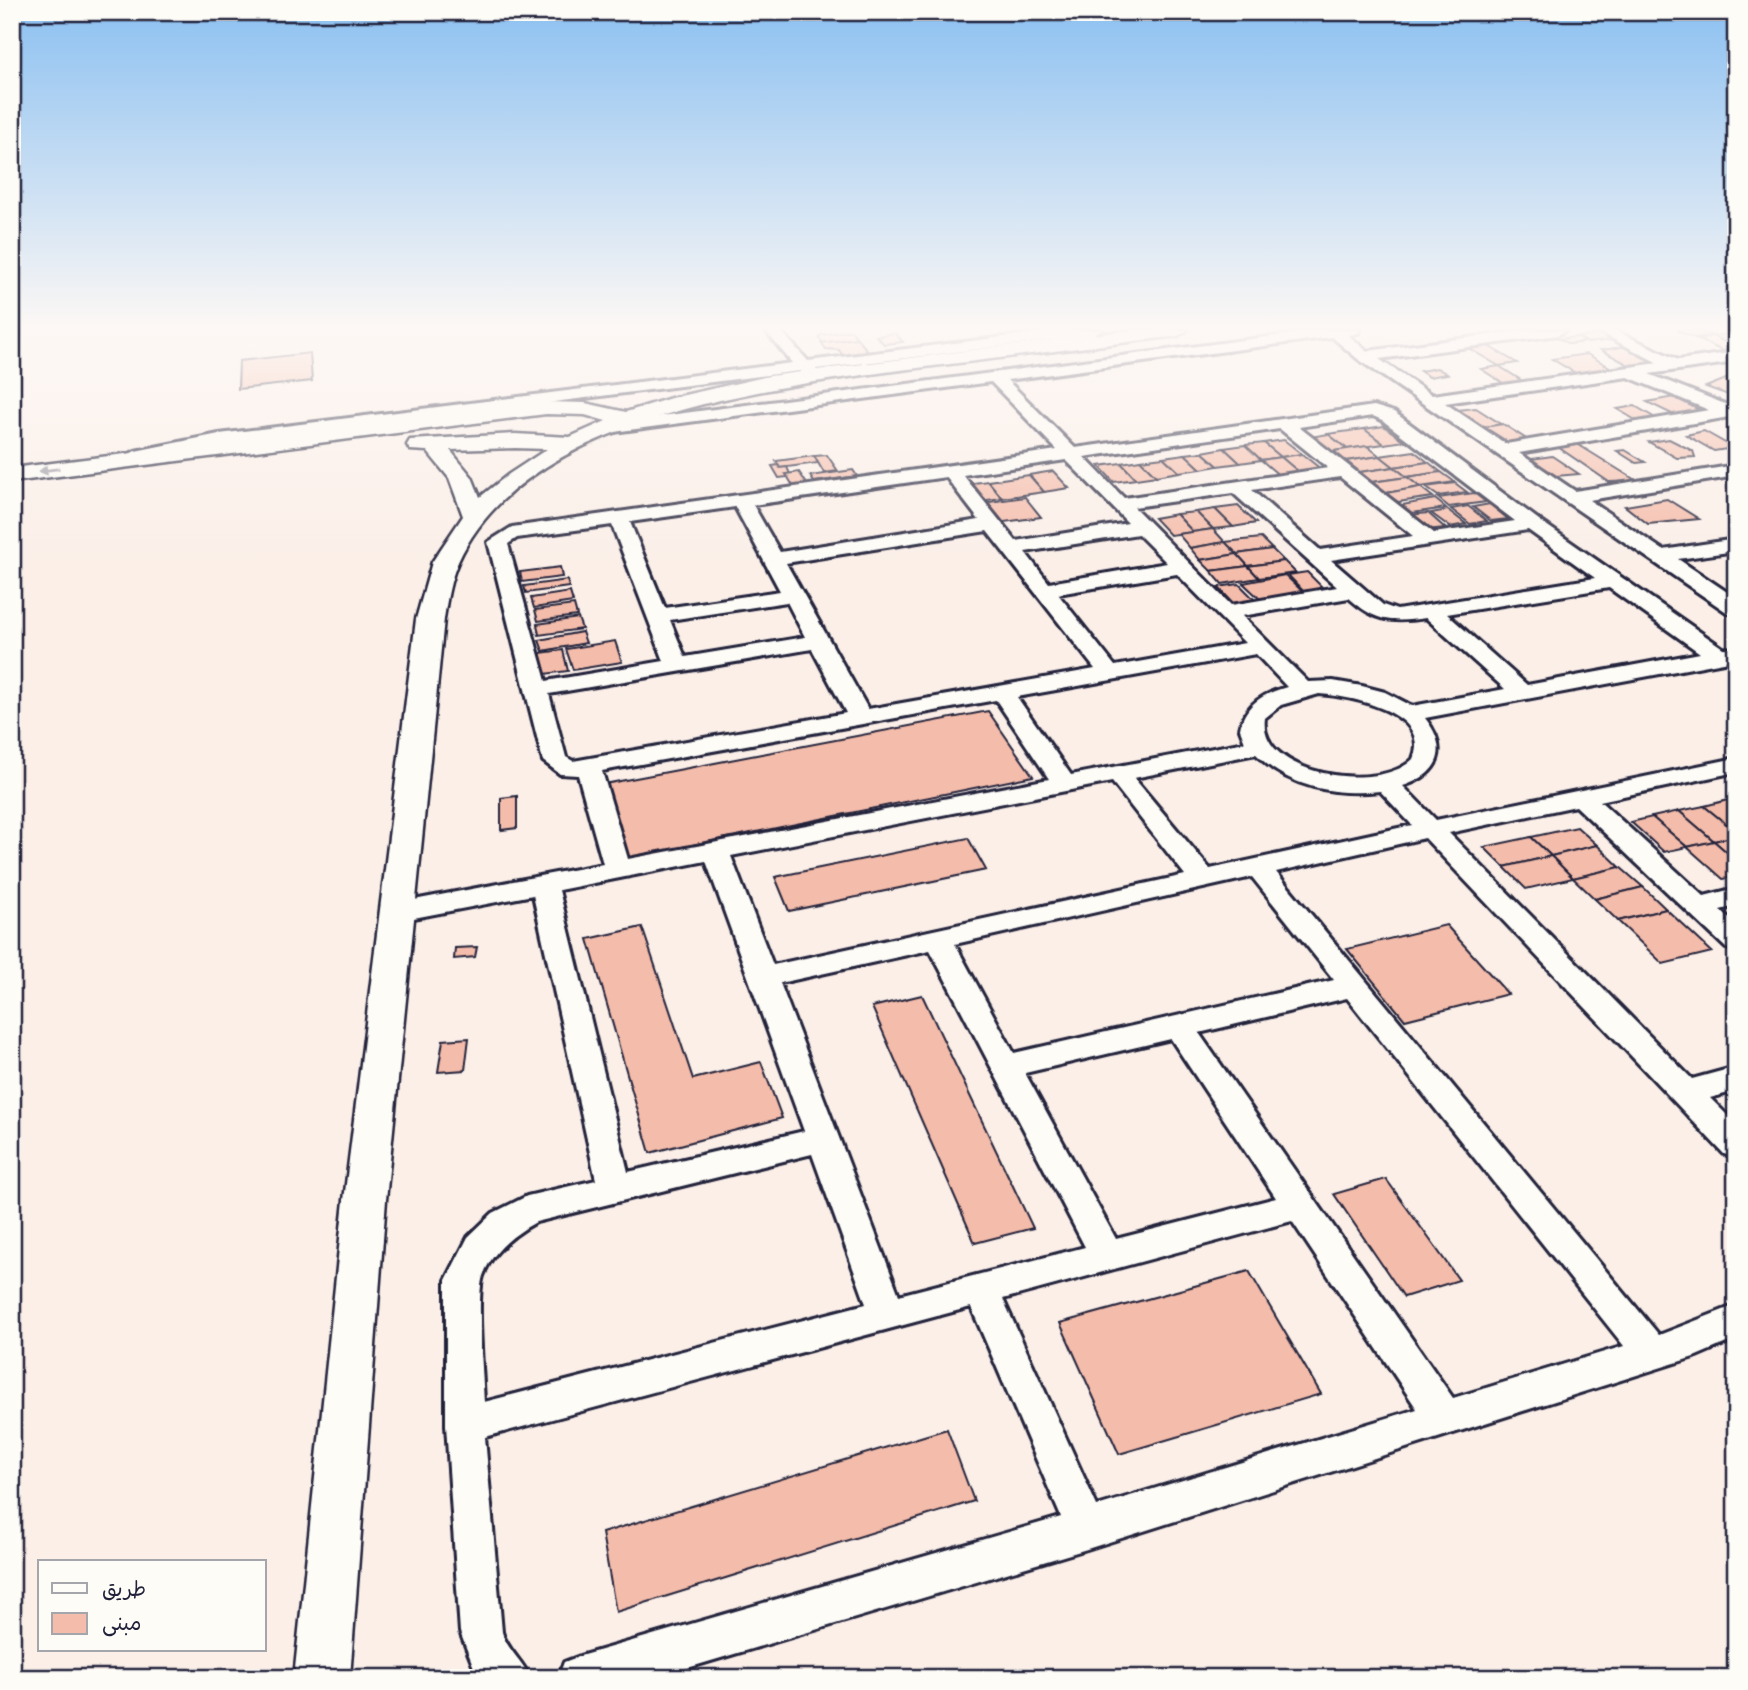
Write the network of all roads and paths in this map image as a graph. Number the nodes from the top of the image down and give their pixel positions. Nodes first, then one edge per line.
1 (476, 409) edge
2 (550, 409) edge
3 (579, 409) edge
4 (661, 409) edge
5 (695, 409) edge
6 (1032, 409) edge
7 (1443, 409) edge
8 (1732, 414) edge
9 (1283, 423) junction
10 (615, 424) junction
11 (391, 438) junction
12 (433, 444) junction
13 (572, 444) junction
14 (1503, 450) junction
15 (1070, 454) junction
16 (252, 455) junction
17 (87, 465) junction
18 (950, 470) junction
19 (1736, 470) edge
20 (1344, 471) junction
21 (12, 475) edge
22 (1237, 487) junction
23 (12, 494) edge
24 (1572, 497) junction
25 (741, 500) junction
26 (1119, 504) junction
27 (475, 515) junction
28 (619, 518) junction
29 (993, 524) junction
30 (1532, 524) junction
31 (1142, 527) junction
32 (1428, 538) junction
33 (1736, 545) edge
34 (1012, 548) junction
35 (1314, 556) junction
36 (1660, 556) junction
37 (774, 559) junction
38 (1181, 567) junction
39 (1612, 581) junction
40 (1044, 590) junction
41 (1353, 591) junction
42 (793, 595) junction
43 (1736, 608) edge
44 (1431, 611) junction
45 (1226, 612) junction
46 (657, 616) junction
47 (819, 641) junction
48 (1260, 647) junction
49 (1727, 654) edge
50 (677, 666) junction
51 (1110, 674) junction
52 (1301, 688) junction
53 (534, 690) junction
54 (1522, 692) junction
55 (1003, 693) junction
56 (1408, 714) junction
57 (861, 718) junction
58 (1260, 746) junction
59 (1736, 765) edge
60 (588, 766) junction
61 (1118, 774) junction
62 (1386, 783) junction
63 (1065, 784) junction
64 (1581, 799) junction
65 (1430, 829) junction
66 (716, 851) junction
67 (1258, 867) junction
68 (618, 871) junction
69 (1203, 879) junction
70 (544, 885) junction
71 (1736, 897) edge
72 (1699, 906) junction
73 (398, 912) junction
74 (938, 938) junction
75 (1736, 941) edge
76 (763, 977) junction
77 (1354, 986) junction
78 (1178, 1026) junction
79 (1006, 1066) junction
80 (1736, 1079) edge
81 (1684, 1093) junction
82 (823, 1139) junction
83 (1736, 1145) edge
84 (615, 1189) junction
85 (1301, 1205) junction
86 (1107, 1256) junction
87 (981, 1289) junction
88 (888, 1314) junction
89 (1736, 1321) edge
90 (1652, 1354) junction
91 (1443, 1416) junction
92 (465, 1425) junction
93 (1087, 1529) junction
94 (322, 1678) edge
95 (508, 1678) edge
96 (580, 1678) edge

1 - 17 street
2 - 11 main road
3 - 10 main road
4 - 10 main road
5 - 10 street
6 - 15 street
7 - 14 street
8 - 14 street
9 - 15 street
9 - 20 street
9 - 30 street
10 - 13 main road
11 - 12 main road
11 - 16 main road
12 - 13 main road
12 - 27 main road
13 - 27 main road
14 - 24 street
15 - 18 street
15 - 26 street
16 - 17 main road
16 - 23 main road
17 -> 21 main road
18 - 25 street
18 - 29 street
19 - 24 street
20 - 22 street
20 - 32 street
22 - 26 street
22 - 35 street
24 - 36 street
25 - 28 street
25 - 37 street
26 - 31 street
27 - 73 main road
28 - 46 street
28 - 53 street
29 - 34 street
29 - 37 street
30 - 32 street
30 - 39 street
31 - 34 street
31 - 38 street
32 - 35 street
33 - 36 street
34 - 40 street
35 - 41 street
36 - 43 street
37 - 42 street
38 - 40 street
38 - 45 street
39 - 44 street
39 - 49 street
40 - 51 street
41 - 44 street
41 - 45 street
42 - 46 street
42 - 47 street
44 - 54 street
45 - 48 street
46 - 50 street
47 - 50 street
47 - 57 street
48 - 51 street
48 - 52 street
49 - 54 street
50 - 53 street
51 - 55 street
52 - 56 street
52 - 58 street
53 - 60 street
54 - 56 street
55 - 57 street
55 - 63 street
56 - 62 street
57 - 60 street
58 - 61 street
58 - 62 street
59 - 64 street
60 - 68 street
61 - 63 street
61 - 69 street
62 - 65 street
63 - 66 street
64 - 65 street
64 - 72 street
65 - 67 street
65 - 81 street
66 - 68 street
66 - 76 street
67 - 69 street
67 - 77 street
68 - 70 street
69 - 74 street
70 - 73 street
70 - 84 street
71 - 72 street
72 - 75 street
73 - 94 main road
74 - 76 street
74 - 79 street
76 - 82 street
77 - 78 street
77 - 90 street
78 - 79 street
78 - 85 street
79 - 86 street
80 - 81 street
81 - 83 street
82 - 84 street
82 - 88 street
84 - 92 street
85 - 86 street
85 - 91 street
86 - 87 street
87 - 88 street
87 - 93 street
88 - 92 street
89 - 90 street
90 - 91 street
91 - 93 street
92 - 95 street
93 - 96 street

